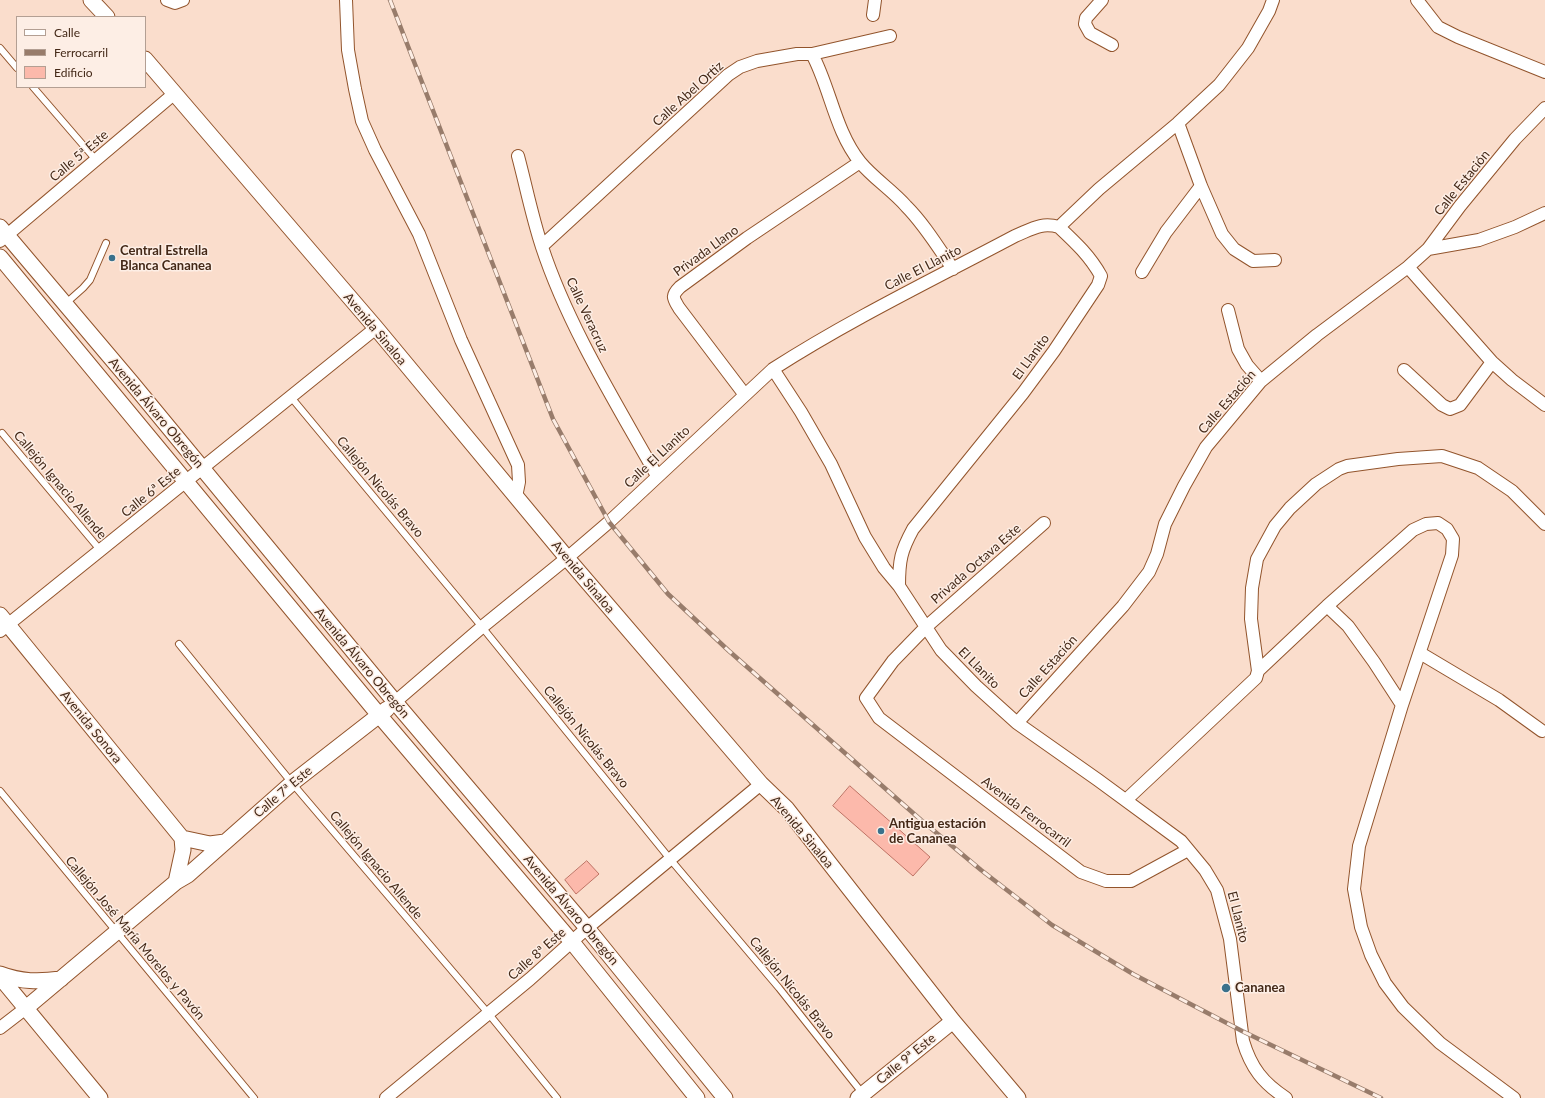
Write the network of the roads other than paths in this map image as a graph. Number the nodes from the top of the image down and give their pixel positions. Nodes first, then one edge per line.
1 (91, 0) edge
2 (167, 0) edge
3 (183, 0) edge
4 (346, 0) edge
5 (875, 0) edge
6 (1102, 0) edge
7 (1273, 0) edge
8 (1417, 0) edge
9 (873, 15) dead end
10 (106, 16) edge
11 (890, 36) dead end
12 (1112, 45) dead end
13 (0, 48) edge
14 (812, 54) junction
15 (146, 60) edge
16 (16, 67) edge
17 (1545, 72) edge
18 (34, 88) edge
19 (175, 93) junction
20 (1545, 108) edge
21 (1178, 123) junction
22 (518, 156) dead end
23 (96, 160) junction
24 (860, 162) junction
25 (1201, 186) junction
26 (1545, 213) edge
27 (1059, 227) junction
28 (2, 234) edge
29 (106, 243) dead end
30 (542, 246) junction
31 (1428, 249) junction
32 (0, 257) edge
33 (1275, 260) dead end
34 (1408, 267) junction
35 (953, 269) junction
36 (1142, 272) dead end
37 (65, 304) junction
38 (1228, 310) dead end
39 (82, 325) junction
40 (376, 328) junction
41 (64, 335) junction
42 (1492, 362) junction
43 (774, 369) junction
44 (1404, 370) dead end
45 (1261, 381) junction
46 (745, 395) junction
47 (290, 396) junction
48 (1545, 405) edge
49 (2, 433) dead end
50 (203, 468) junction
51 (657, 476) junction
52 (187, 481) junction
53 (516, 497) junction
54 (1044, 523) dead end
55 (1545, 524) edge
56 (101, 551) junction
57 (273, 554) junction
58 (567, 558) junction
59 (258, 568) junction
60 (899, 586) junction
61 (1327, 606) junction
62 (3, 623) edge
63 (482, 627) junction
64 (926, 627) junction
65 (179, 644) dead end
66 (1420, 653) junction
67 (1258, 671) junction
68 (866, 698) joint
69 (395, 702) junction
70 (1402, 705) junction
71 (379, 715) junction
72 (1017, 723) junction
73 (1542, 731) dead end
74 (461, 781) junction
75 (292, 784) junction
76 (761, 784) junction
77 (0, 791) edge
78 (444, 793) junction
79 (1126, 800) junction
80 (182, 838) junction
81 (225, 842) junction
82 (1188, 850) junction
83 (670, 859) junction
84 (176, 882) junction
85 (587, 928) junction
86 (116, 933) junction
87 (572, 942) junction
88 (0, 976) edge
89 (61, 979) junction
90 (26, 1008) junction
91 (488, 1013) junction
92 (953, 1021) junction
93 (0, 1028) edge
94 (860, 1096) edge
95 (100, 1098) edge
96 (254, 1098) edge
97 (386, 1098) edge
98 (557, 1098) edge
99 (697, 1098) edge
100 (725, 1098) edge
101 (1018, 1098) edge
102 (1286, 1098) edge
103 (1514, 1098) edge

1 - 10 street
2 - 3 street
4 - 53 street
5 - 9 street
6 - 12 street
7 - 21 street
8 - 17 street
11 - 14 street, Calle Abel Ortiz
13 - 16 lane
14 - 24 street
14 - 30 street, Calle Abel Ortiz
15 - 19 street, Avenida Sinaloa
18 - 23 lane
19 - 23 street, Calle 5ª Este
19 - 40 street, Avenida Sinaloa
20 - 31 street, Calle Estación
21 - 25 street
21 - 27 street
22 - 30 street, Calle Veracruz
23 - 28 street, Calle 5ª Este
24 - 35 street
24 - 46 street, Privada Llano
25 - 33 street
25 - 36 street
26 - 31 street
27 - 35 street, Calle El Llanito
27 - 60 street, El Llanito
28 - 37 street, Avenida Álvaro Obregón
29 - 37 lane
30 - 51 street, Calle Veracruz
31 - 34 street, Calle Estación
32 - 41 street, Avenida Álvaro Obregón
34 - 42 street
34 - 45 street, Calle Estación
35 - 43 street, Calle El Llanito
37 - 39 street, Avenida Álvaro Obregón
38 - 45 street
39 - 41 street
39 - 50 street, Avenida Álvaro Obregón
40 - 47 street, Calle 6ª Este
40 - 53 street, Avenida Sinaloa
41 - 52 street, Avenida Álvaro Obregón
42 - 44 street
42 - 48 street
43 - 46 street, Calle El Llanito
43 - 60 street
45 - 72 street, Calle Estación
46 - 51 street, Calle El Llanito
47 - 50 street, Calle 6ª Este
47 - 63 lane, Callejón Nicolás Bravo
49 - 56 lane, Callejón Ignacio Allende
50 - 52 street, Calle 6ª Este
50 - 57 street, Avenida Álvaro Obregón
51 - 58 street, Calle El Llanito
52 - 56 street, Calle 6ª Este
52 - 59 street, Avenida Álvaro Obregón
53 - 58 street, Avenida Sinaloa
54 - 64 street, Privada Octava Este
55 - 67 street
56 - 62 street, Calle 6ª Este
57 - 59 street
57 - 69 street, Avenida Álvaro Obregón
58 - 63 street, Calle 7ª Este
58 - 76 street, Avenida Sinaloa
59 - 71 street, Avenida Álvaro Obregón
60 - 64 street, El Llanito
61 - 66 street
61 - 67 street
61 - 70 street
62 - 80 street, Avenida Sonora
63 - 69 street, Calle 7ª Este
63 - 83 lane, Callejón Nicolás Bravo
64 - 68 street, Privada Octava Este
64 - 72 street, El Llanito
65 - 75 lane, Callejón Ignacio Allende
66 - 70 street
66 - 73 street
67 - 79 street
68 - 82 street, Avenida Ferrocarril
69 - 71 street, Calle 7ª Este
69 - 74 street, Avenida Álvaro Obregón
70 - 103 street
71 - 75 street, Calle 7ª Este
71 - 78 street, Avenida Álvaro Obregón
72 - 79 street, El Llanito
74 - 78 street
74 - 85 street, Avenida Álvaro Obregón
75 - 81 street, Calle 7ª Este
75 - 91 lane, Callejón Ignacio Allende
76 - 83 street, Calle 8ª Este
76 - 92 street, Avenida Sinaloa
77 - 86 lane, Callejón José María Morelos y Pavón
78 - 87 street, Avenida Álvaro Obregón
79 - 82 street, El Llanito
80 - 81 street
80 - 84 street
81 - 84 street, Calle 7ª Este
82 - 102 street, El Llanito
83 - 85 street, Calle 8ª Este
83 - 94 lane, Callejón Nicolás Bravo
84 - 86 street, Calle 7ª Este
85 - 87 street, Calle 8ª Este
85 - 100 street, Avenida Álvaro Obregón
86 - 89 street, Calle 7ª Este
86 - 96 lane, Callejón José María Morelos y Pavón
87 - 91 street, Calle 8ª Este
87 - 99 street, Avenida Álvaro Obregón
88 - 89 street
88 - 90 street
89 - 90 street, Calle 7ª Este
90 - 93 street, Calle 7ª Este
90 - 95 street
91 - 97 street, Calle 8ª Este
91 - 98 lane, Callejón Ignacio Allende
92 - 94 street, Calle 9ª Este
92 - 101 street, Avenida Sinaloa

